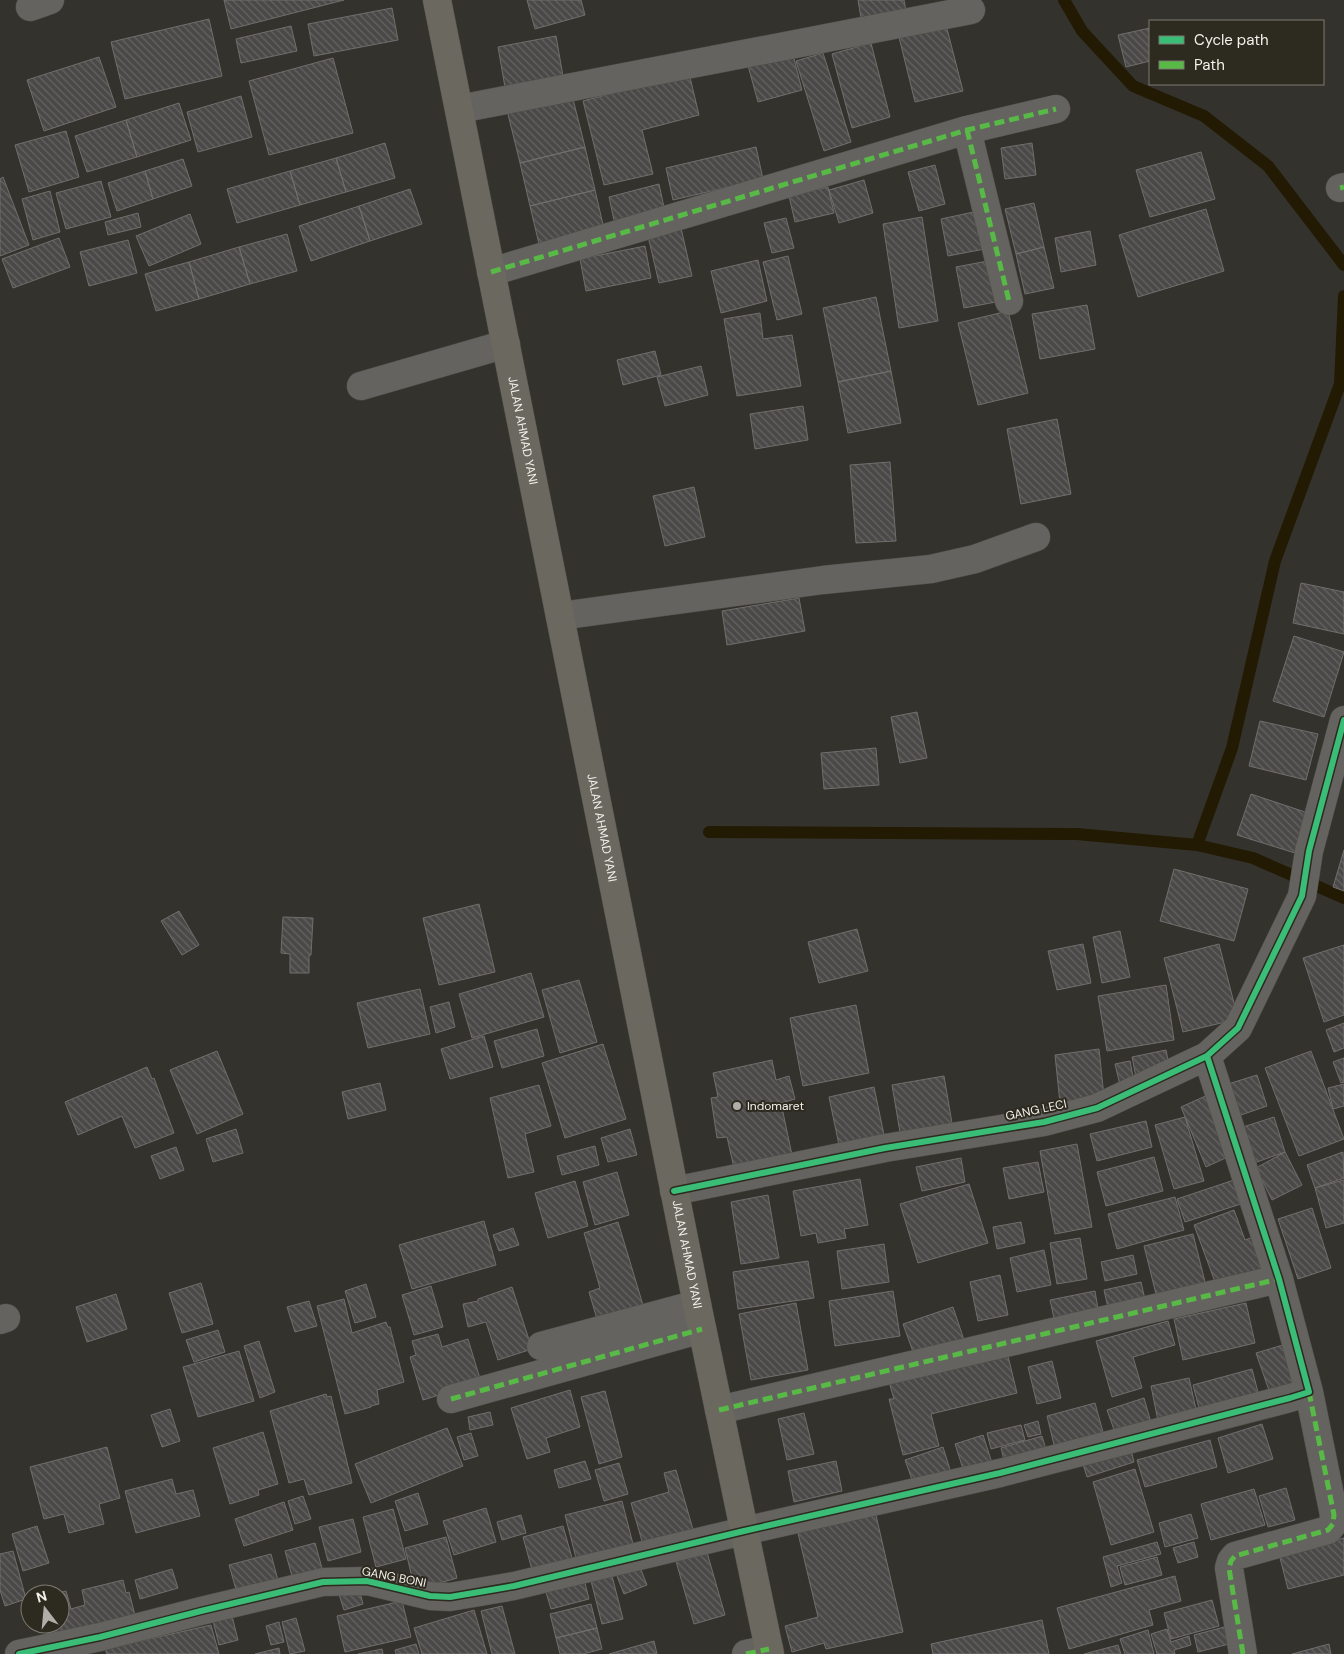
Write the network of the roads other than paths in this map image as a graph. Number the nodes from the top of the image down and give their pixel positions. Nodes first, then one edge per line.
1 (437, 0) edge
2 (971, 10) dead end
3 (459, 109) junction
4 (1056, 109) dead end
5 (967, 130) junction
6 (491, 272) junction
7 (1009, 300) dead end
8 (506, 344) junction
9 (361, 386) dead end
10 (1036, 537) dead end
11 (560, 616) junction
12 (1344, 720) edge
13 (1208, 1056) junction
14 (674, 1191) junction
15 (1279, 1279) junction
16 (699, 1316) junction
17 (541, 1346) dead end
18 (1308, 1392) junction
19 (451, 1399) dead end
20 (719, 1410) junction
21 (744, 1531) junction
22 (762, 1652) edge
23 (19, 1654) edge
24 (1242, 1654) edge

1 - 3 main road, JALAN AHMAD YANI
2 - 3 street
3 - 6 main road, JALAN AHMAD YANI
4 - 5 street
5 - 6 street
5 - 7 street
6 - 8 main road, JALAN AHMAD YANI
8 - 9 street
8 - 11 main road, JALAN AHMAD YANI
10 - 11 street
11 - 14 main road, JALAN AHMAD YANI
12 - 13 street, GANG LECI
13 - 14 street, GANG LECI
13 - 15 street
14 - 16 main road, JALAN AHMAD YANI
15 - 18 street
15 - 20 street
16 - 17 street
16 - 19 street
16 - 20 main road, JALAN AHMAD YANI
18 - 21 street, GANG BONI
18 - 24 street
20 - 21 main road, JALAN AHMAD YANI
21 - 22 main road, JALAN AHMAD YANI
21 - 23 street, GANG BONI

